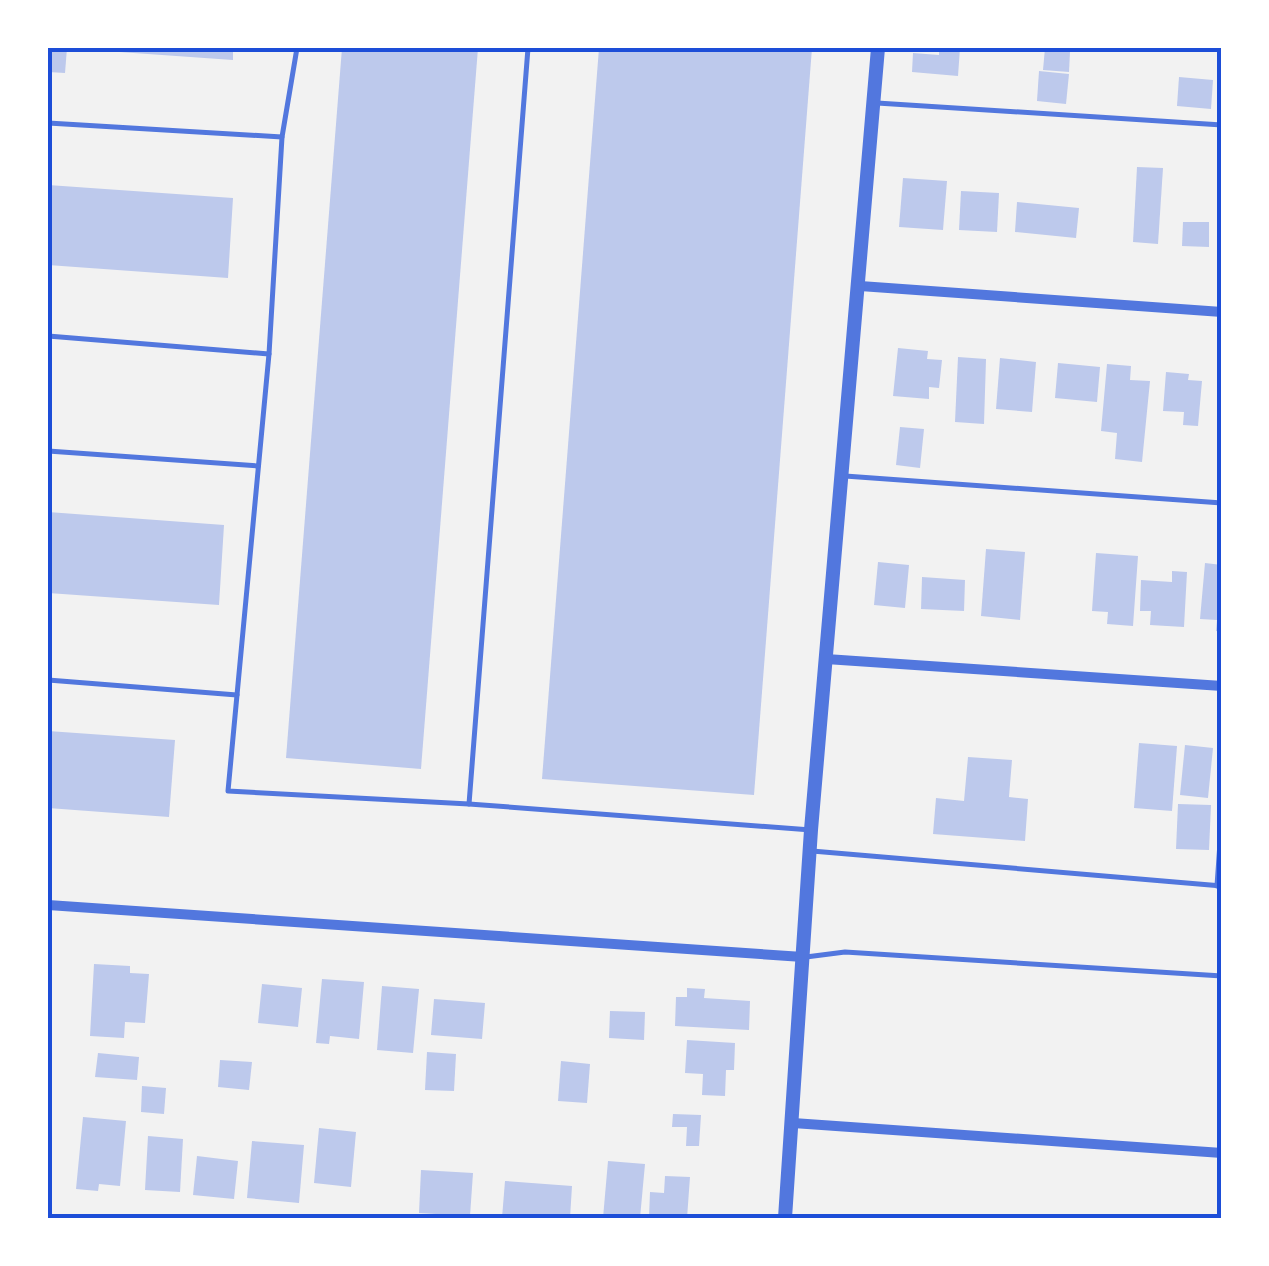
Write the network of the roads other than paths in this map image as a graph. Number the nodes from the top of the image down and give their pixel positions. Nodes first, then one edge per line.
1 (297, 48) edge
2 (528, 48) edge
3 (878, 48) edge
4 (874, 102) junction
5 (48, 124) edge
6 (1222, 125) edge
7 (282, 137) junction
8 (860, 286) junction
9 (1222, 312) edge
10 (48, 336) edge
11 (269, 354) junction
12 (48, 451) edge
13 (258, 466) junction
14 (842, 476) junction
15 (1222, 503) edge
16 (826, 659) junction
17 (48, 680) edge
18 (1222, 686) edge
19 (237, 696) junction
20 (469, 804) junction
21 (1222, 814) edge
22 (811, 830) junction
23 (810, 851) junction
24 (1219, 886) edge
25 (48, 906) edge
26 (803, 957) junction
27 (1222, 976) edge
28 (793, 1123) junction
29 (1222, 1152) edge
30 (785, 1218) edge

1 - 7 lane
2 - 20 lane
3 - 4 street
4 - 6 lane
4 - 8 street
5 - 7 lane
7 - 11 lane
8 - 9 street
8 - 14 street
10 - 11 lane
11 - 13 lane
12 - 13 lane
13 - 19 lane
14 - 15 lane
14 - 16 street
16 - 18 street
16 - 22 street
17 - 19 lane
19 - 20 lane
20 - 22 lane
21 - 24 lane
22 - 23 street
23 - 24 lane
23 - 26 street
25 - 26 street
26 - 27 lane
26 - 28 street
28 - 29 street
28 - 30 street

